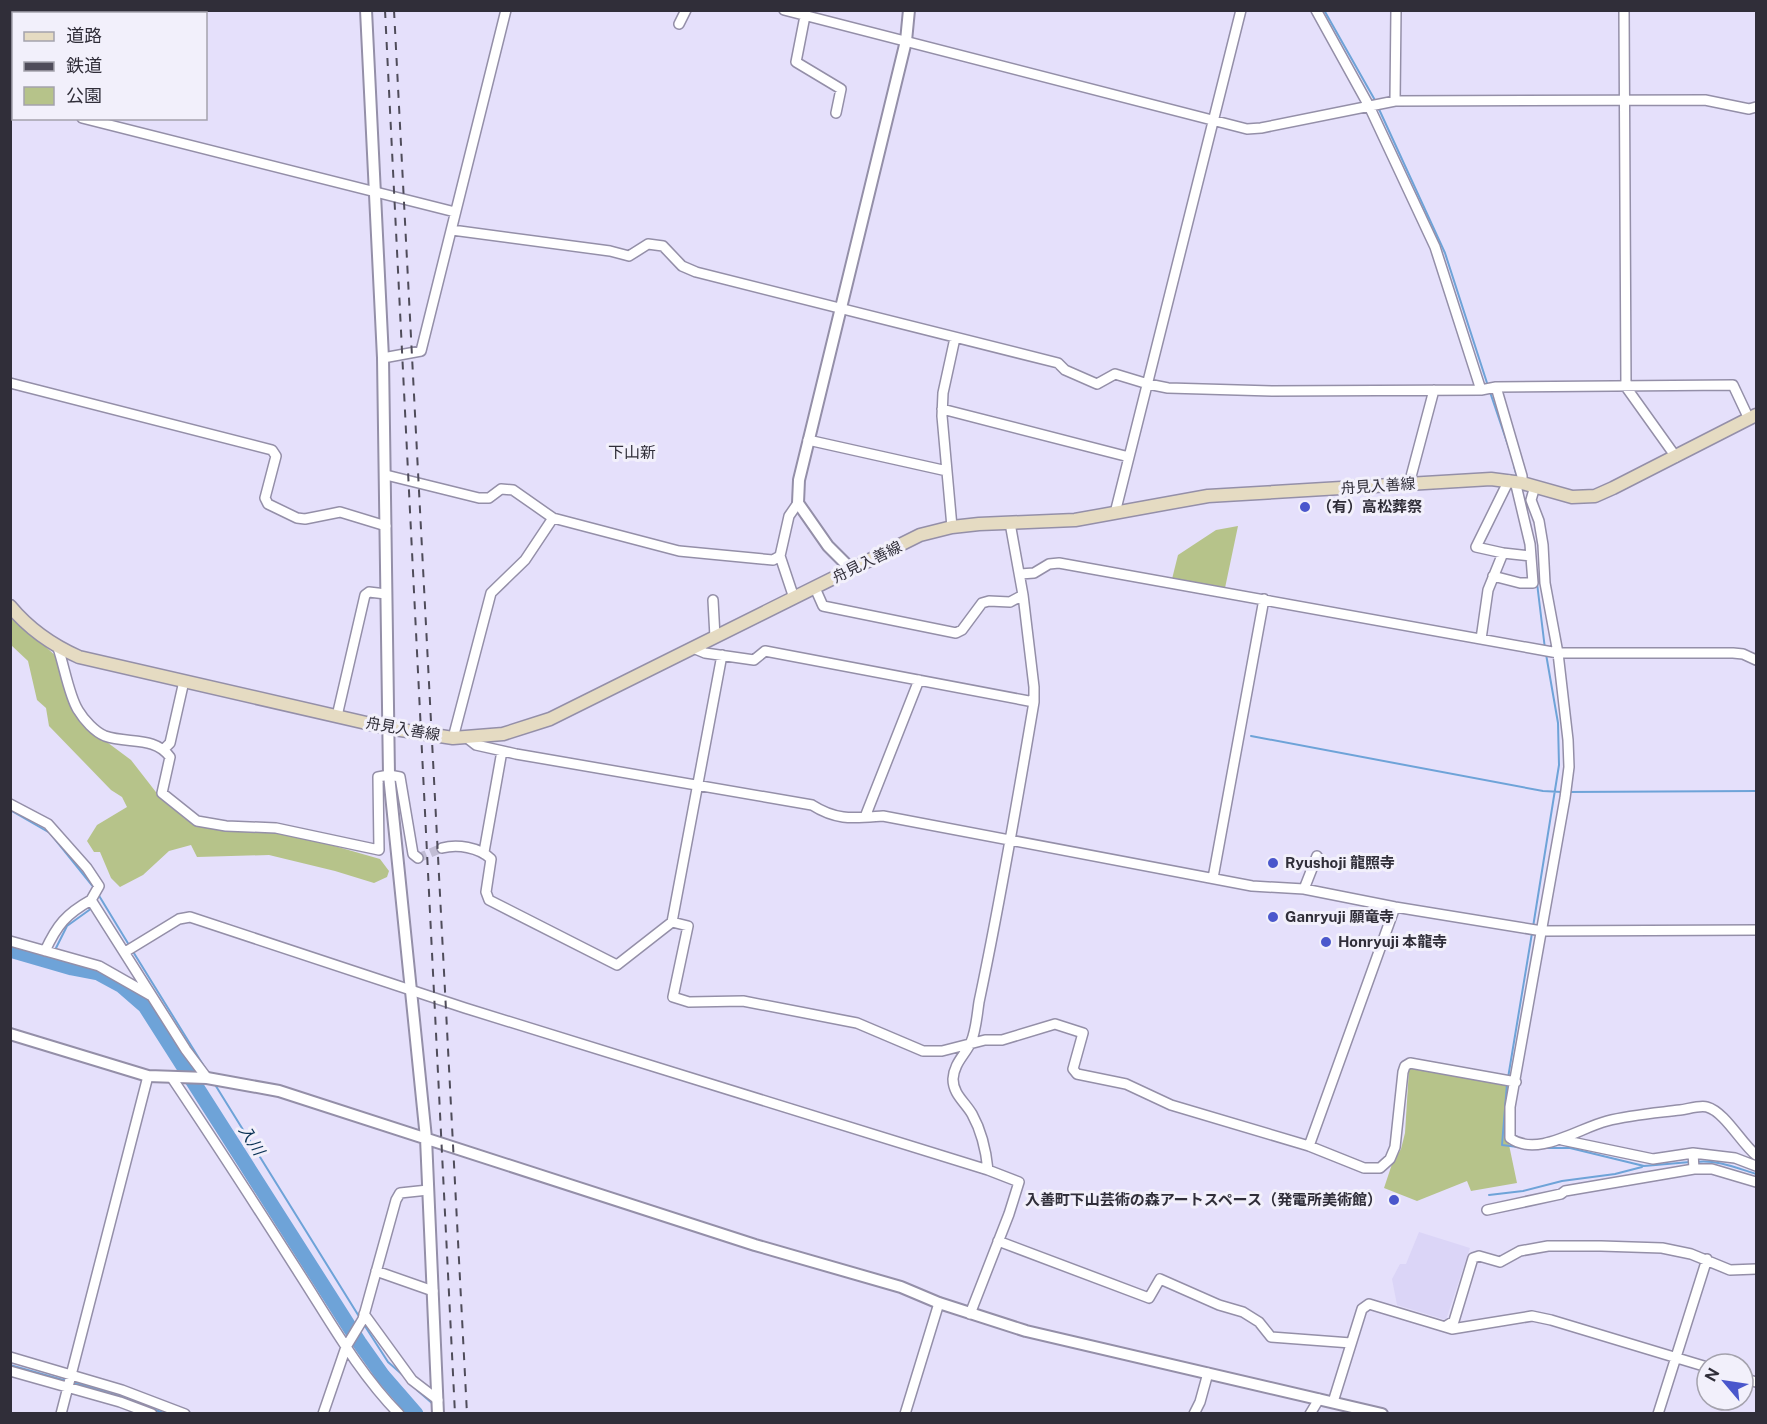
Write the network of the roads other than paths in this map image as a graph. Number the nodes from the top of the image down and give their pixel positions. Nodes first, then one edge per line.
1 (12, 10) edge
2 (366, 10) edge
3 (506, 10) edge
4 (686, 10) edge
5 (784, 10) edge
6 (909, 10) edge
7 (1241, 10) edge
8 (1316, 10) edge
9 (1396, 10) edge
10 (1624, 10) edge
11 (10, 15) edge
12 (806, 16) junction
13 (679, 24) dead end
14 (906, 41) junction
15 (1395, 101) junction
16 (1625, 102) junction
17 (1369, 106) junction
18 (1756, 107) edge
19 (836, 112) dead end
20 (1213, 118) junction
21 (90, 120) edge
22 (375, 192) junction
23 (455, 212) junction
24 (452, 230) junction
25 (840, 308) junction
26 (956, 338) junction
27 (383, 358) junction
28 (10, 383) edge
29 (1148, 384) junction
30 (1496, 387) junction
31 (1626, 387) junction
32 (1434, 390) junction
33 (1481, 390) junction
34 (942, 409) junction
35 (1753, 417) edge
36 (808, 440) junction
37 (1129, 457) junction
38 (1676, 457) junction
39 (946, 471) junction
40 (386, 475) junction
41 (1520, 482) junction
42 (1409, 484) junction
43 (798, 503) junction
44 (1114, 513) junction
45 (554, 518) junction
46 (1010, 523) junction
47 (386, 526) junction
48 (952, 527) junction
49 (1503, 553) junction
50 (780, 556) junction
51 (1531, 556) junction
52 (851, 569) junction
53 (1020, 574) junction
54 (1493, 576) junction
55 (815, 588) junction
56 (386, 594) junction
57 (1023, 595) junction
58 (794, 598) junction
59 (1264, 599) junction
60 (713, 600) dead end
61 (10, 606) edge
62 (715, 637) junction
63 (1481, 639) junction
64 (58, 648) junction
65 (693, 648) junction
66 (1558, 653) junction
67 (722, 655) junction
68 (1756, 660) edge
69 (919, 680) junction
70 (184, 681) junction
71 (1034, 702) junction
72 (337, 716) junction
73 (388, 728) junction
74 (453, 738) junction
75 (467, 738) junction
76 (164, 749) junction
77 (501, 751) junction
78 (389, 775) junction
79 (699, 784) junction
80 (10, 804) edge
81 (865, 817) junction
82 (1011, 839) junction
83 (442, 848) tunnel mouth
84 (484, 852) junction
85 (1317, 856) dead end
86 (418, 858) dead end
87 (1213, 878) junction
88 (1304, 889) junction
89 (91, 900) junction
90 (1395, 907) junction
91 (672, 922) junction
92 (1756, 930) edge
93 (1542, 931) junction
94 (10, 941) edge
95 (45, 951) junction
96 (125, 951) junction
97 (412, 989) junction
98 (151, 995) junction
99 (10, 1034) edge
100 (971, 1042) junction
101 (148, 1076) junction
102 (176, 1078) junction
103 (204, 1078) junction
104 (1516, 1082) junction
105 (426, 1138) junction
106 (1562, 1140) junction
107 (1309, 1146) junction
108 (1694, 1154) junction
109 (1756, 1155) edge
110 (1756, 1166) edge
111 (1694, 1169) junction
112 (988, 1170) junction
113 (1756, 1182) edge
114 (428, 1190) junction
115 (1488, 1210) dead end
116 (998, 1241) junction
117 (1707, 1259) junction
118 (1756, 1269) edge
119 (376, 1271) junction
120 (433, 1291) junction
121 (939, 1304) junction
122 (970, 1314) junction
123 (364, 1317) junction
124 (1446, 1326) junction
125 (1351, 1343) junction
126 (348, 1344) junction
127 (10, 1358) edge
128 (1676, 1358) junction
129 (1695, 1364) edge
130 (10, 1371) edge
131 (1208, 1373) junction
132 (71, 1374) junction
133 (67, 1388) junction
134 (1319, 1399) junction
135 (438, 1400) junction
136 (1333, 1402) junction
137 (1363, 1411) edge
138 (61, 1413) edge
139 (152, 1413) edge
140 (185, 1413) edge
141 (323, 1413) edge
142 (399, 1413) edge
143 (438, 1413) edge
144 (905, 1413) edge
145 (1194, 1413) edge
146 (1310, 1413) edge
147 (1382, 1413) edge
148 (1658, 1413) edge

1 - 11 street
2 - 22 street
3 - 23 street
4 - 13 street
5 - 12 street
6 - 14 street
7 - 20 street
8 - 17 street
9 - 15 street
10 - 16 street
12 - 14 street
12 - 19 street
14 - 20 street
14 - 25 street
15 - 16 street
15 - 17 street
16 - 18 street
16 - 31 street
17 - 20 street
17 - 33 street
20 - 29 street
21 - 22 street
22 - 23 street
22 - 27 street
23 - 24 street
24 - 25 street
24 - 27 street
25 - 26 street
25 - 36 street
26 - 29 street
26 - 34 street
27 - 40 street
28 - 47 street
29 - 32 street
29 - 37 street
30 - 31 street
30 - 33 street
30 - 41 street
31 - 35 street
31 - 38 street
32 - 33 street
32 - 42 street
34 - 37 street
34 - 39 street
35 - 38 main road, 舟見入善線
36 - 39 street
36 - 43 street
37 - 44 street
38 - 41 main road, 舟見入善線
39 - 48 street
40 - 45 street
40 - 47 street
41 - 42 main road, 舟見入善線
41 - 49 street
41 - 51 street
41 - 66 street
42 - 44 main road, 舟見入善線
43 - 50 street
43 - 52 street
44 - 46 main road, 舟見入善線
45 - 50 street
45 - 74 street
46 - 48 main road, 舟見入善線
46 - 53 street
47 - 56 street
48 - 52 main road, 舟見入善線
49 - 51 street
49 - 54 street
50 - 58 street
51 - 54 street
52 - 55 main road, 舟見入善線
53 - 57 street
53 - 59 street
54 - 63 street
55 - 57 street
55 - 58 main road, 舟見入善線
56 - 72 street
56 - 73 street
57 - 71 street
58 - 62 main road, 舟見入善線
59 - 63 street
59 - 87 street
60 - 62 street
61 - 64 main road, 舟見入善線
62 - 65 main road, 舟見入善線
63 - 66 street
64 - 70 main road, 舟見入善線
64 - 76 street
65 - 67 street
65 - 75 main road, 舟見入善線
66 - 68 street
66 - 93 street
67 - 69 street
67 - 79 street
69 - 71 street
69 - 81 street
70 - 72 main road, 舟見入善線
70 - 76 street
71 - 82 street
72 - 73 main road, 舟見入善線
73 - 74 main road, 舟見入善線
73 - 78 street
74 - 75 main road, 舟見入善線
75 - 77 street
76 - 78 street
77 - 79 street
77 - 84 street
78 - 86 street
78 - 97 street
79 - 81 street
79 - 91 street
80 - 89 street
81 - 82 street
82 - 87 street
82 - 100 street
83 - 84 street
84 - 91 street
85 - 88 street
87 - 88 street
88 - 90 street
89 - 95 street
89 - 96 street
90 - 93 street
90 - 107 street
91 - 100 street
92 - 93 street
93 - 104 street
94 - 95 street
95 - 98 street
96 - 97 street
96 - 98 street
97 - 105 street
97 - 112 street
98 - 103 street
99 - 101 street
100 - 107 street
100 - 112 street
101 - 102 street
101 - 132 street
102 - 103 street
102 - 126 street
103 - 105 street
104 - 106 street
104 - 107 street
105 - 114 street
105 - 121 street
106 - 108 street
106 - 109 street
108 - 110 street
108 - 111 street
111 - 113 street
111 - 115 street
112 - 116 street
114 - 119 street
114 - 120 street
116 - 122 street
116 - 125 street
117 - 118 street
117 - 124 street
117 - 128 street
119 - 120 street
119 - 123 street
120 - 135 street
121 - 122 street
121 - 144 street
122 - 131 street
123 - 126 street
123 - 135 street
124 - 125 street
124 - 128 street
125 - 136 street
126 - 141 street
126 - 142 street
127 - 132 street
128 - 129 street
128 - 148 street
130 - 133 street
131 - 134 street
131 - 145 street
132 - 133 street
132 - 140 street
133 - 138 street
133 - 139 street
134 - 136 street
134 - 146 street
135 - 143 street
136 - 137 street
137 - 147 street

